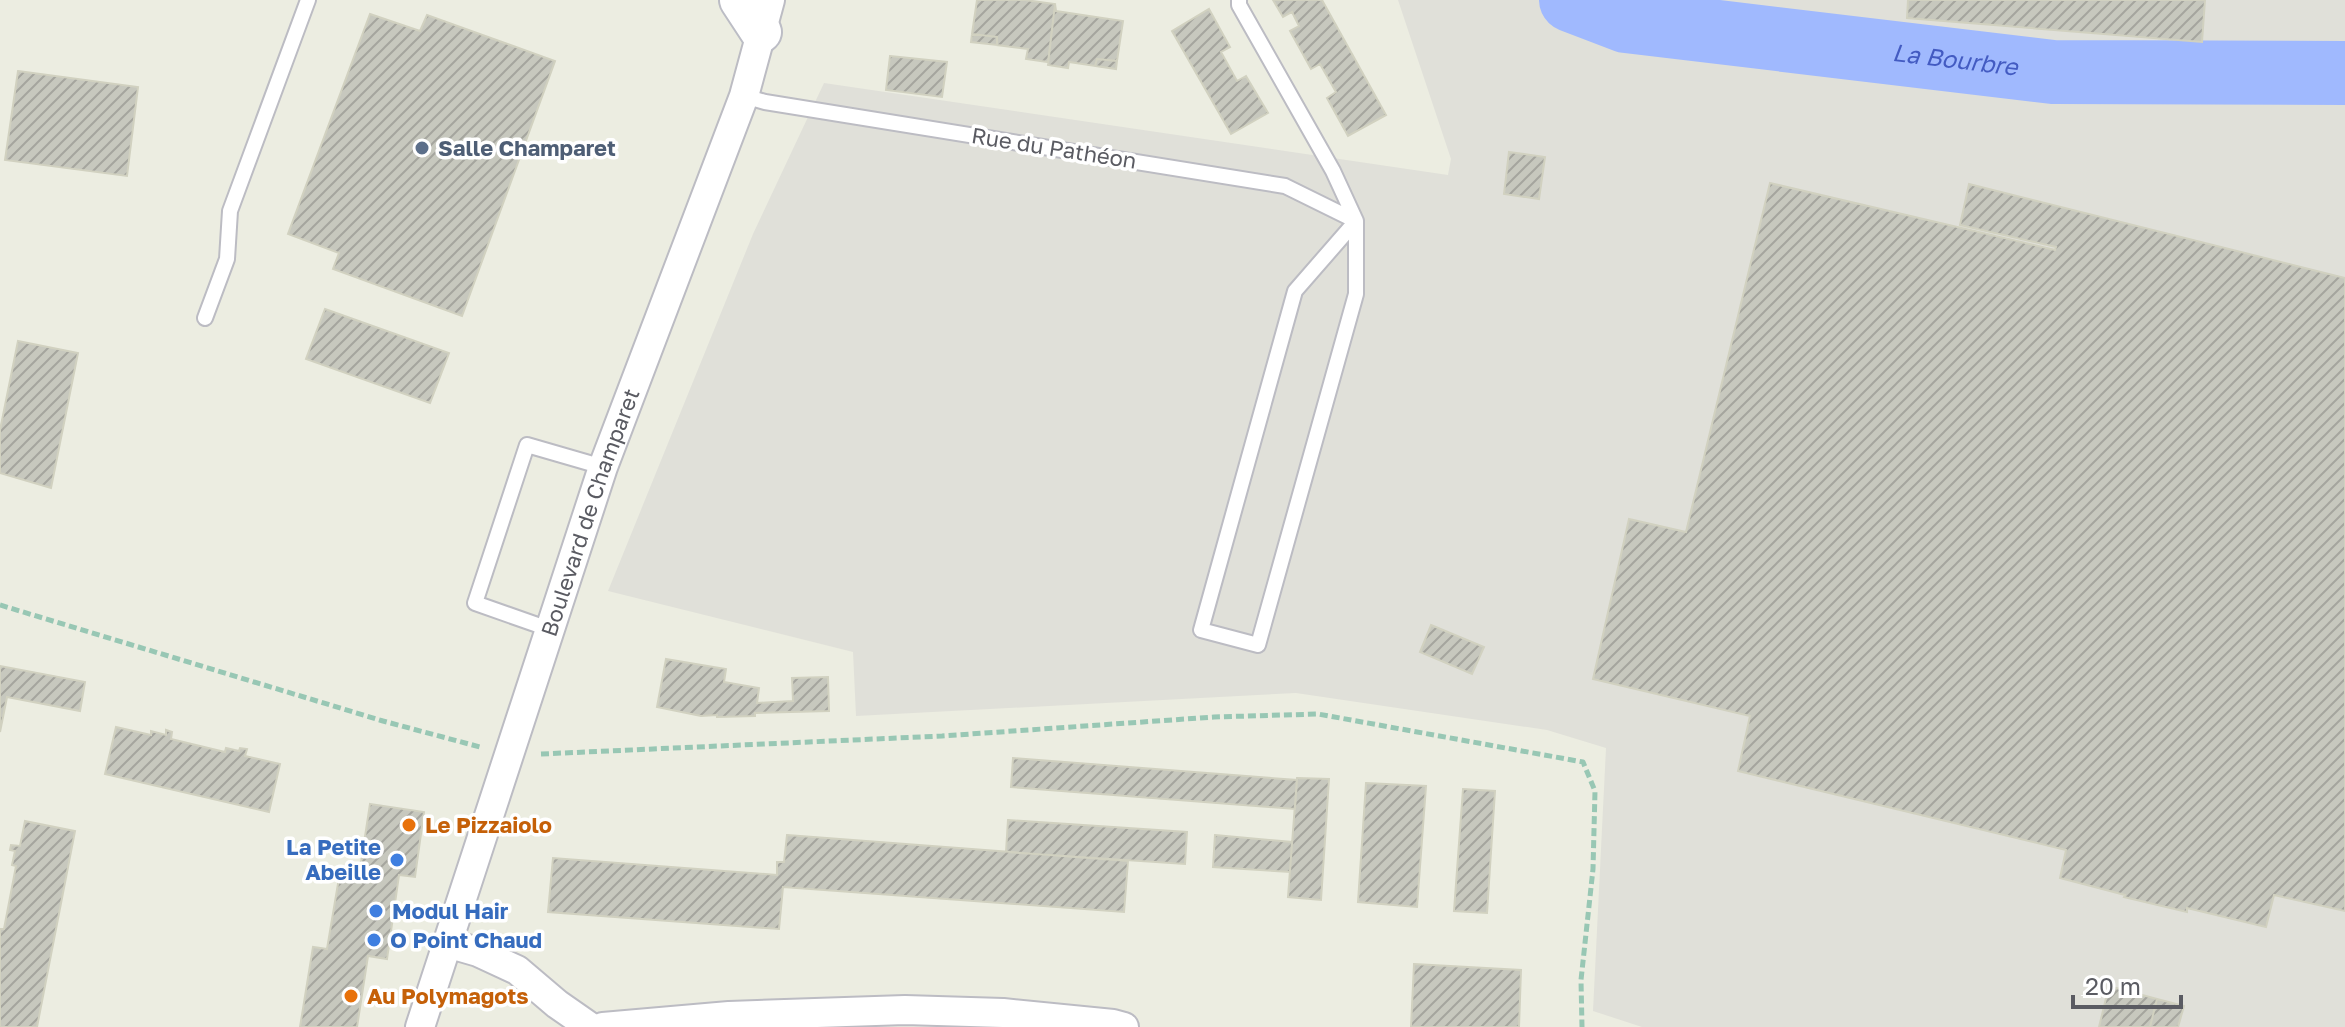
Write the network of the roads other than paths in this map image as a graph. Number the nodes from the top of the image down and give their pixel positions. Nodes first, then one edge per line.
1 (308, 0) edge
2 (1239, 0) edge
3 (757, 11) edge
4 (744, 96) junction
5 (1356, 221) junction
6 (205, 318) dead end
7 (603, 467) junction
8 (549, 629) junction
9 (447, 943) junction
10 (619, 1026) edge
11 (420, 1027) edge
12 (590, 1027) edge
13 (1124, 1027) edge

1 - 6 lane
2 - 5 lane
3 - 4 street, Boulevard de Champaret
4 - 5 lane, Rue du Pathéon
4 - 7 street, Boulevard de Champaret
5 - 5 lane
7 - 8 street, Boulevard de Champaret
7 - 8 lane
8 - 9 street, Boulevard de Champaret
9 - 11 street, Boulevard de Champaret
9 - 12 street
10 - 13 street

